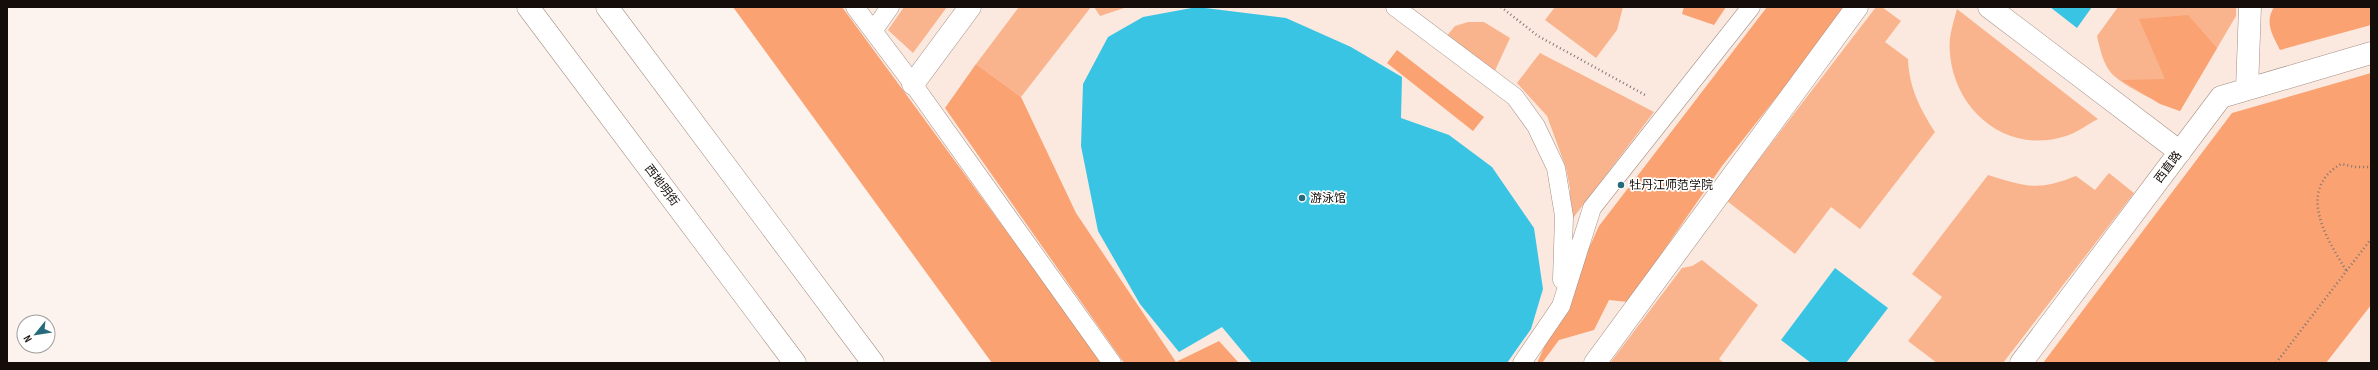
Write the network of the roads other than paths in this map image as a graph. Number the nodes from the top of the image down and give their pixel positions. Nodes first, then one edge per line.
1 (528, 7) edge
2 (607, 7) edge
3 (855, 7) edge
4 (890, 7) edge
5 (970, 7) edge
6 (1395, 7) edge
7 (1751, 7) edge
8 (1857, 7) edge
9 (1989, 7) edge
10 (2250, 7) edge
11 (873, 31) junction
12 (2371, 52) edge
13 (2249, 60) junction
14 (913, 84) junction
15 (2248, 89) junction
16 (2221, 97) junction
17 (2180, 152) junction
18 (1561, 306) junction
19 (795, 363) edge
20 (873, 363) edge
21 (1112, 363) edge
22 (1522, 363) edge
23 (1595, 363) edge
24 (2021, 363) edge

1 - 19 main road, 西地明街
2 - 20 main road
3 - 11 lane
4 - 11 lane
5 - 14 main road
6 - 18 lane
7 - 18 lane
8 - 23 main road
9 - 17 main road
10 - 13 main road
11 - 14 lane
12 - 15 main road
13 - 15 main road
13 - 16 main road, 西直路
14 - 21 lane
15 - 16 main road
16 - 17 main road, 西直路
17 - 24 main road, 西直路
18 - 22 lane

